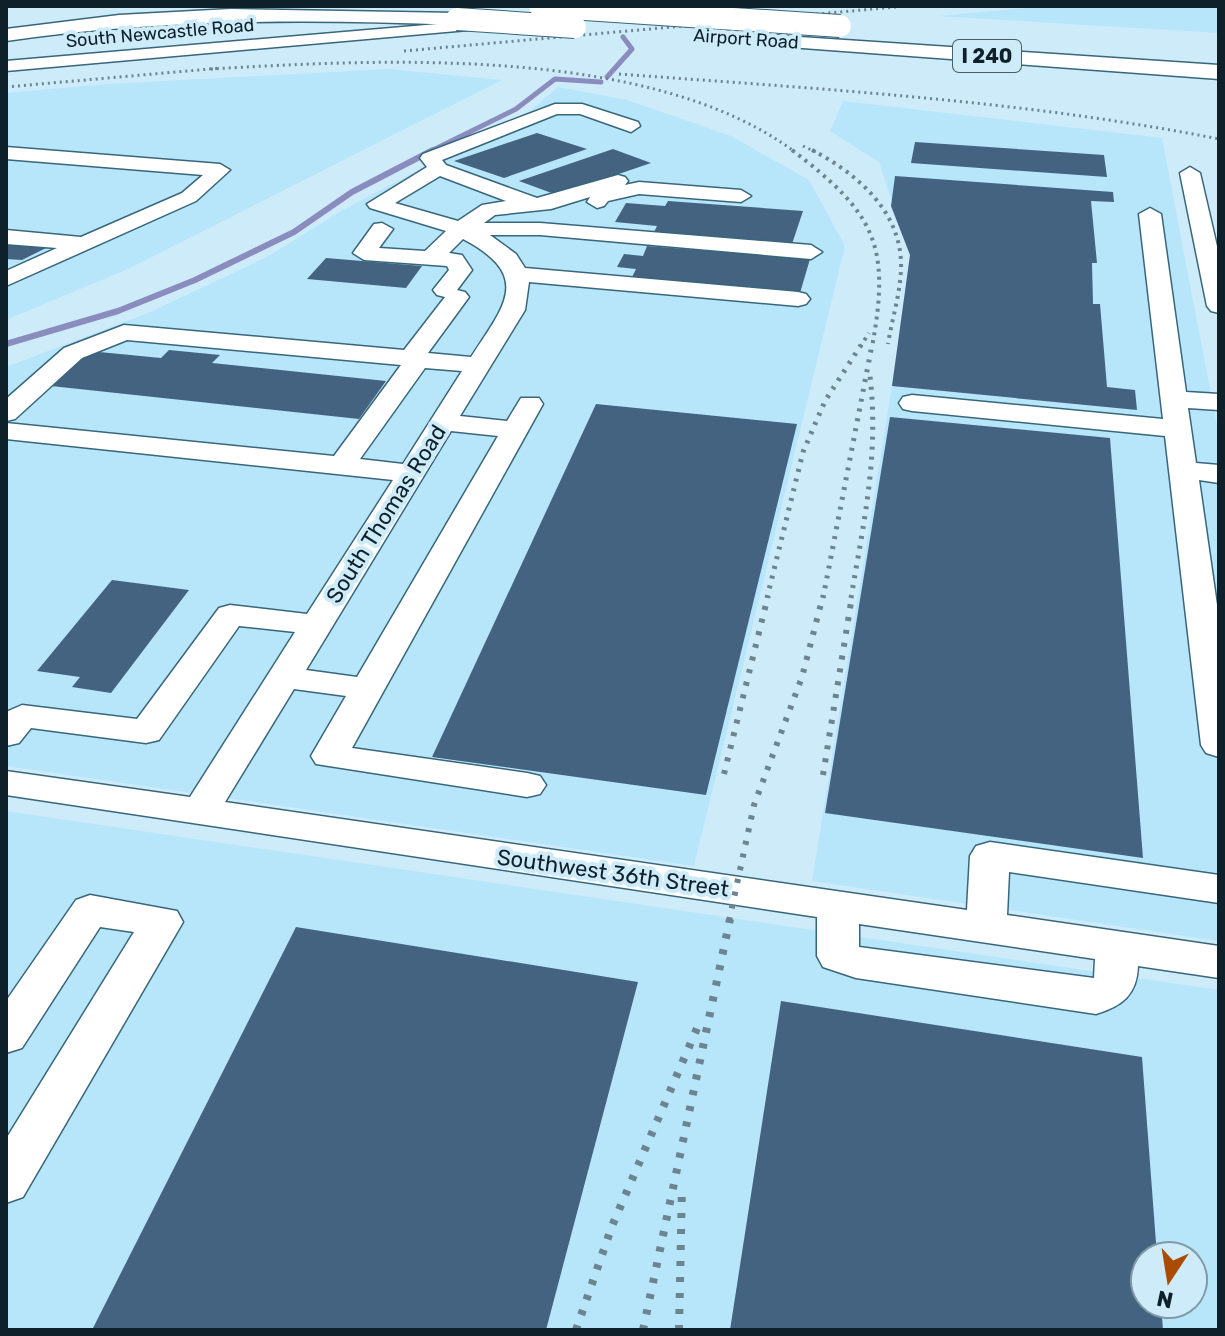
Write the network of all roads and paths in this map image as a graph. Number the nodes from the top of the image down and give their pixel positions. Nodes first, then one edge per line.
1 (273, 6) edge
2 (538, 6) edge
3 (700, 6) edge
4 (408, 16) junction
5 (6, 35) edge
6 (1219, 52) edge
7 (6, 66) edge
8 (1219, 72) edge
9 (631, 126) dead end
10 (6, 153) edge
11 (439, 169) junction
12 (1190, 173) dead end
13 (468, 180) junction
14 (618, 181) dead end
15 (741, 196) dead end
16 (536, 205) junction
17 (403, 211) junction
18 (1150, 214) dead end
19 (382, 229) dead end
20 (461, 229) junction
21 (592, 233) junction
22 (6, 237) edge
23 (90, 244) junction
24 (811, 252) dead end
25 (1156, 256) junction
26 (430, 259) junction
27 (1209, 260) junction
28 (6, 263) edge
29 (37, 266) junction
30 (517, 274) junction
31 (6, 279) edge
32 (577, 279) junction
33 (798, 299) dead end
34 (1219, 306) edge
35 (414, 359) junction
36 (479, 365) junction
37 (1174, 399) junction
38 (1219, 402) edge
39 (912, 403) dead end
40 (6, 413) edge
41 (444, 422) junction
42 (1178, 429) junction
43 (6, 431) edge
44 (341, 466) junction
45 (1183, 470) junction
46 (412, 473) junction
47 (1219, 474) edge
48 (1205, 528) edge
49 (317, 625) junction
50 (285, 677) junction
51 (1215, 684) edge
52 (368, 689) junction
53 (6, 735) edge
54 (1219, 745) edge
55 (6, 783) edge
56 (527, 785) dead end
57 (200, 812) junction
58 (1219, 889) edge
59 (838, 906) junction
60 (986, 928) junction
61 (1116, 947) junction
62 (1219, 962) edge
63 (6, 1036) edge
64 (6, 1182) edge

1 - 4 highway
2 - 6 highway, Airport Road / I 240, bridge
3 - 7 street, South Newcastle Road
4 - 5 highway
4 - 8 highway, Airport Road / I 240, bridge
9 - 11 street
10 - 23 street
11 - 13 street
11 - 17 street
12 - 27 street
13 - 16 street
13 - 17 street
14 - 16 street
15 - 21 street
16 - 20 street
17 - 20 street
18 - 25 street
19 - 26 street
20 - 21 street
20 - 26 street
20 - 30 street
21 - 24 street
21 - 32 street
22 - 23 street
23 - 29 street
25 - 27 street
25 - 37 street
26 - 35 street
27 - 34 street
28 - 29 street
29 - 31 street
30 - 32 street
30 - 36 street, South Thomas Road
32 - 33 street
35 - 36 street
35 - 40 street
35 - 44 street
36 - 41 street, South Thomas Road
37 - 38 street
37 - 42 street
39 - 42 street
41 - 46 street, South Thomas Road
41 - 52 street
42 - 45 street
43 - 44 street
44 - 46 street
45 - 47 street
45 - 48 street
46 - 49 street, South Thomas Road
48 - 51 street
49 - 50 street, South Thomas Road
49 - 53 street
50 - 52 street
50 - 57 street, South Thomas Road
51 - 54 street
52 - 56 street
55 - 57 street, Southwest 36th Street
57 - 59 street, Southwest 36th Street
58 - 60 street
59 - 60 street, Southwest 36th Street
59 - 61 street
60 - 61 street, Southwest 36th Street
61 - 62 street, Southwest 36th Street
63 - 64 street

